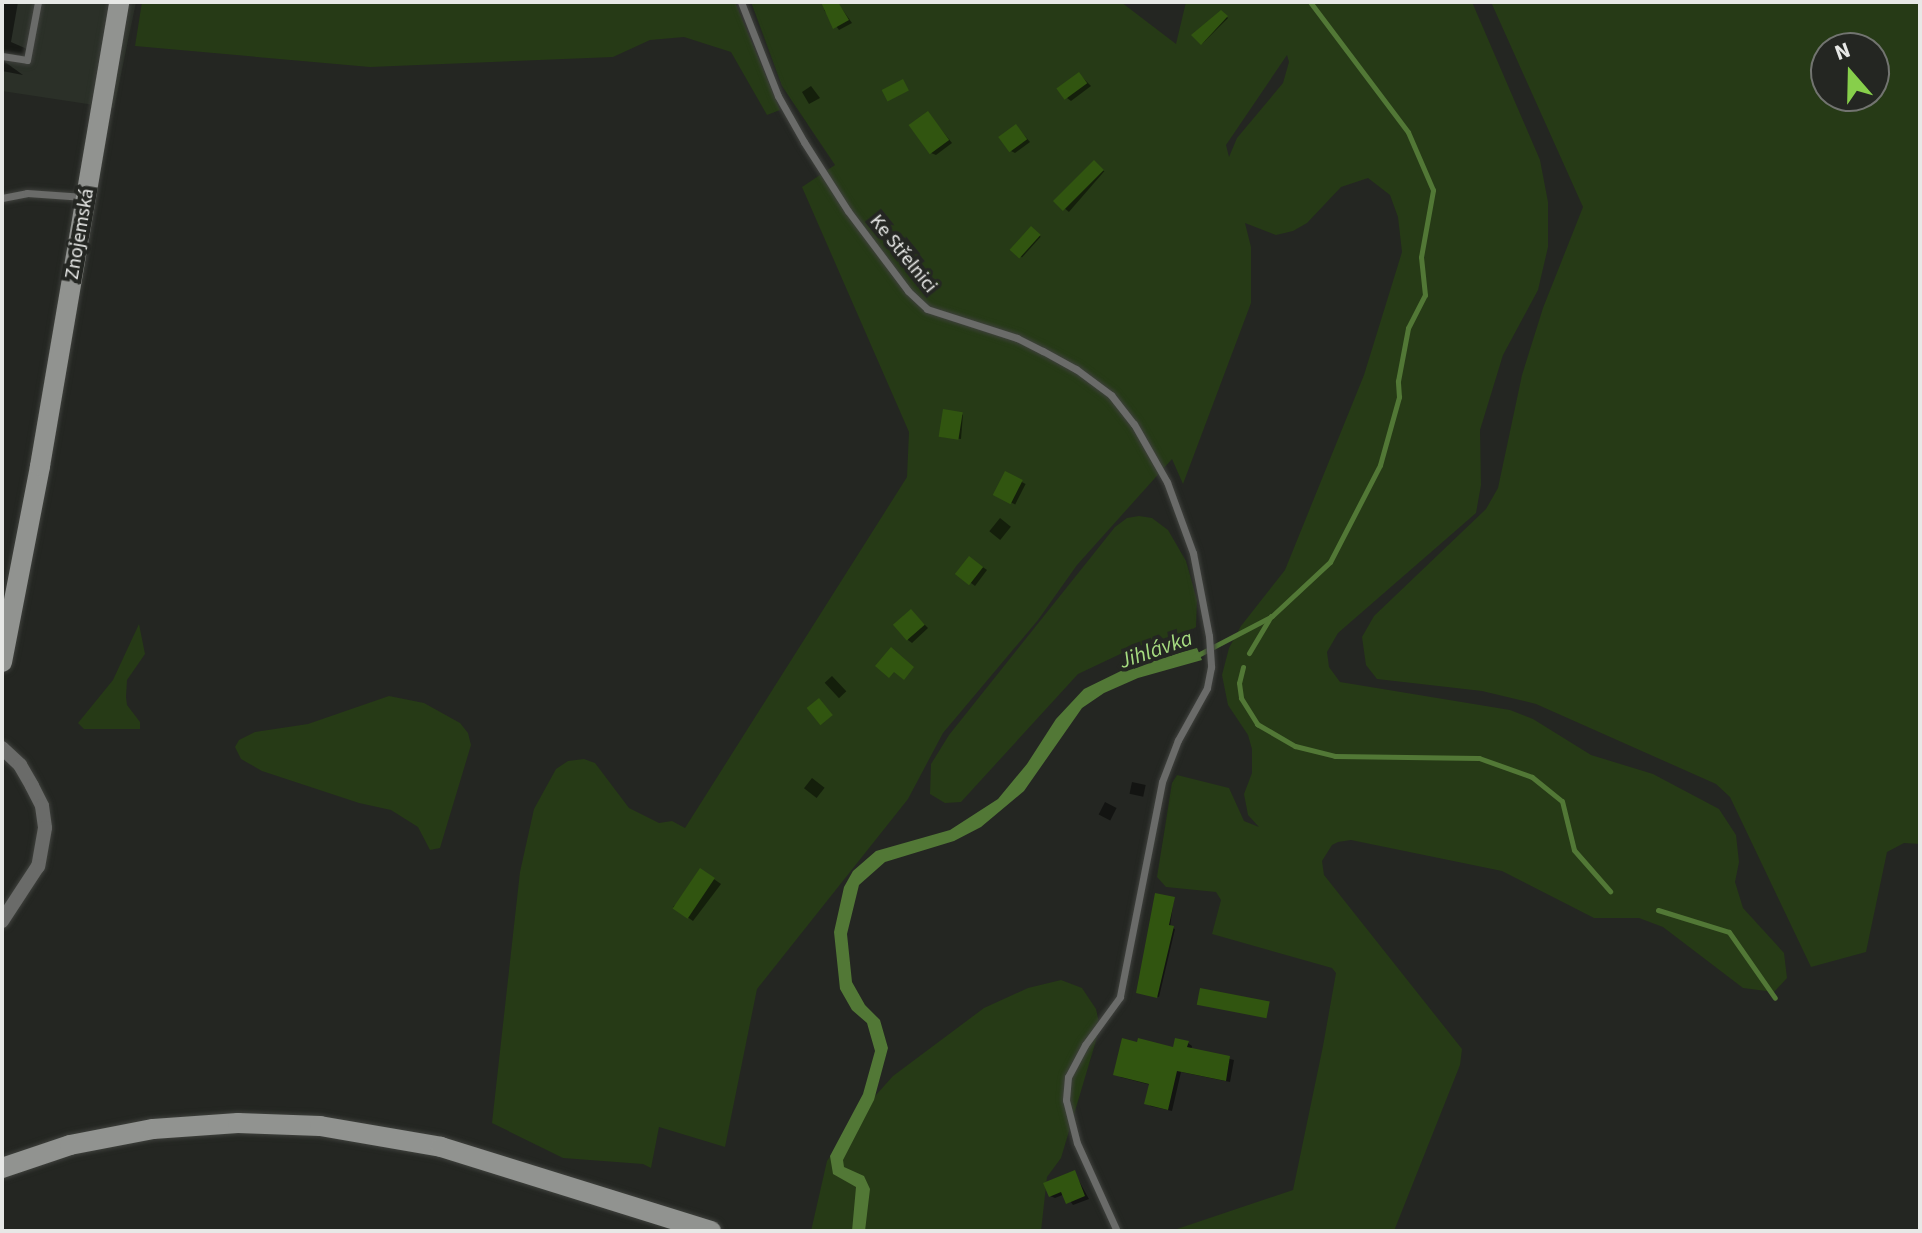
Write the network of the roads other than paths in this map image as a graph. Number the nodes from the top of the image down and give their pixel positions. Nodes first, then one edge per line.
1 (38, 2) edge
2 (119, 2) edge
3 (741, 2) edge
4 (2, 56) edge
5 (86, 197) junction
6 (2, 198) edge
7 (2, 662) edge
8 (2, 748) edge
9 (2, 921) edge
10 (2, 1168) edge
11 (711, 1231) edge
12 (1117, 1231) edge

1 - 4 lane
2 - 5 main road, Znojemská
3 - 12 lane, Ke Střelnici
5 - 6 lane
5 - 7 main road, Znojemská
8 - 9 street
10 - 11 main road

